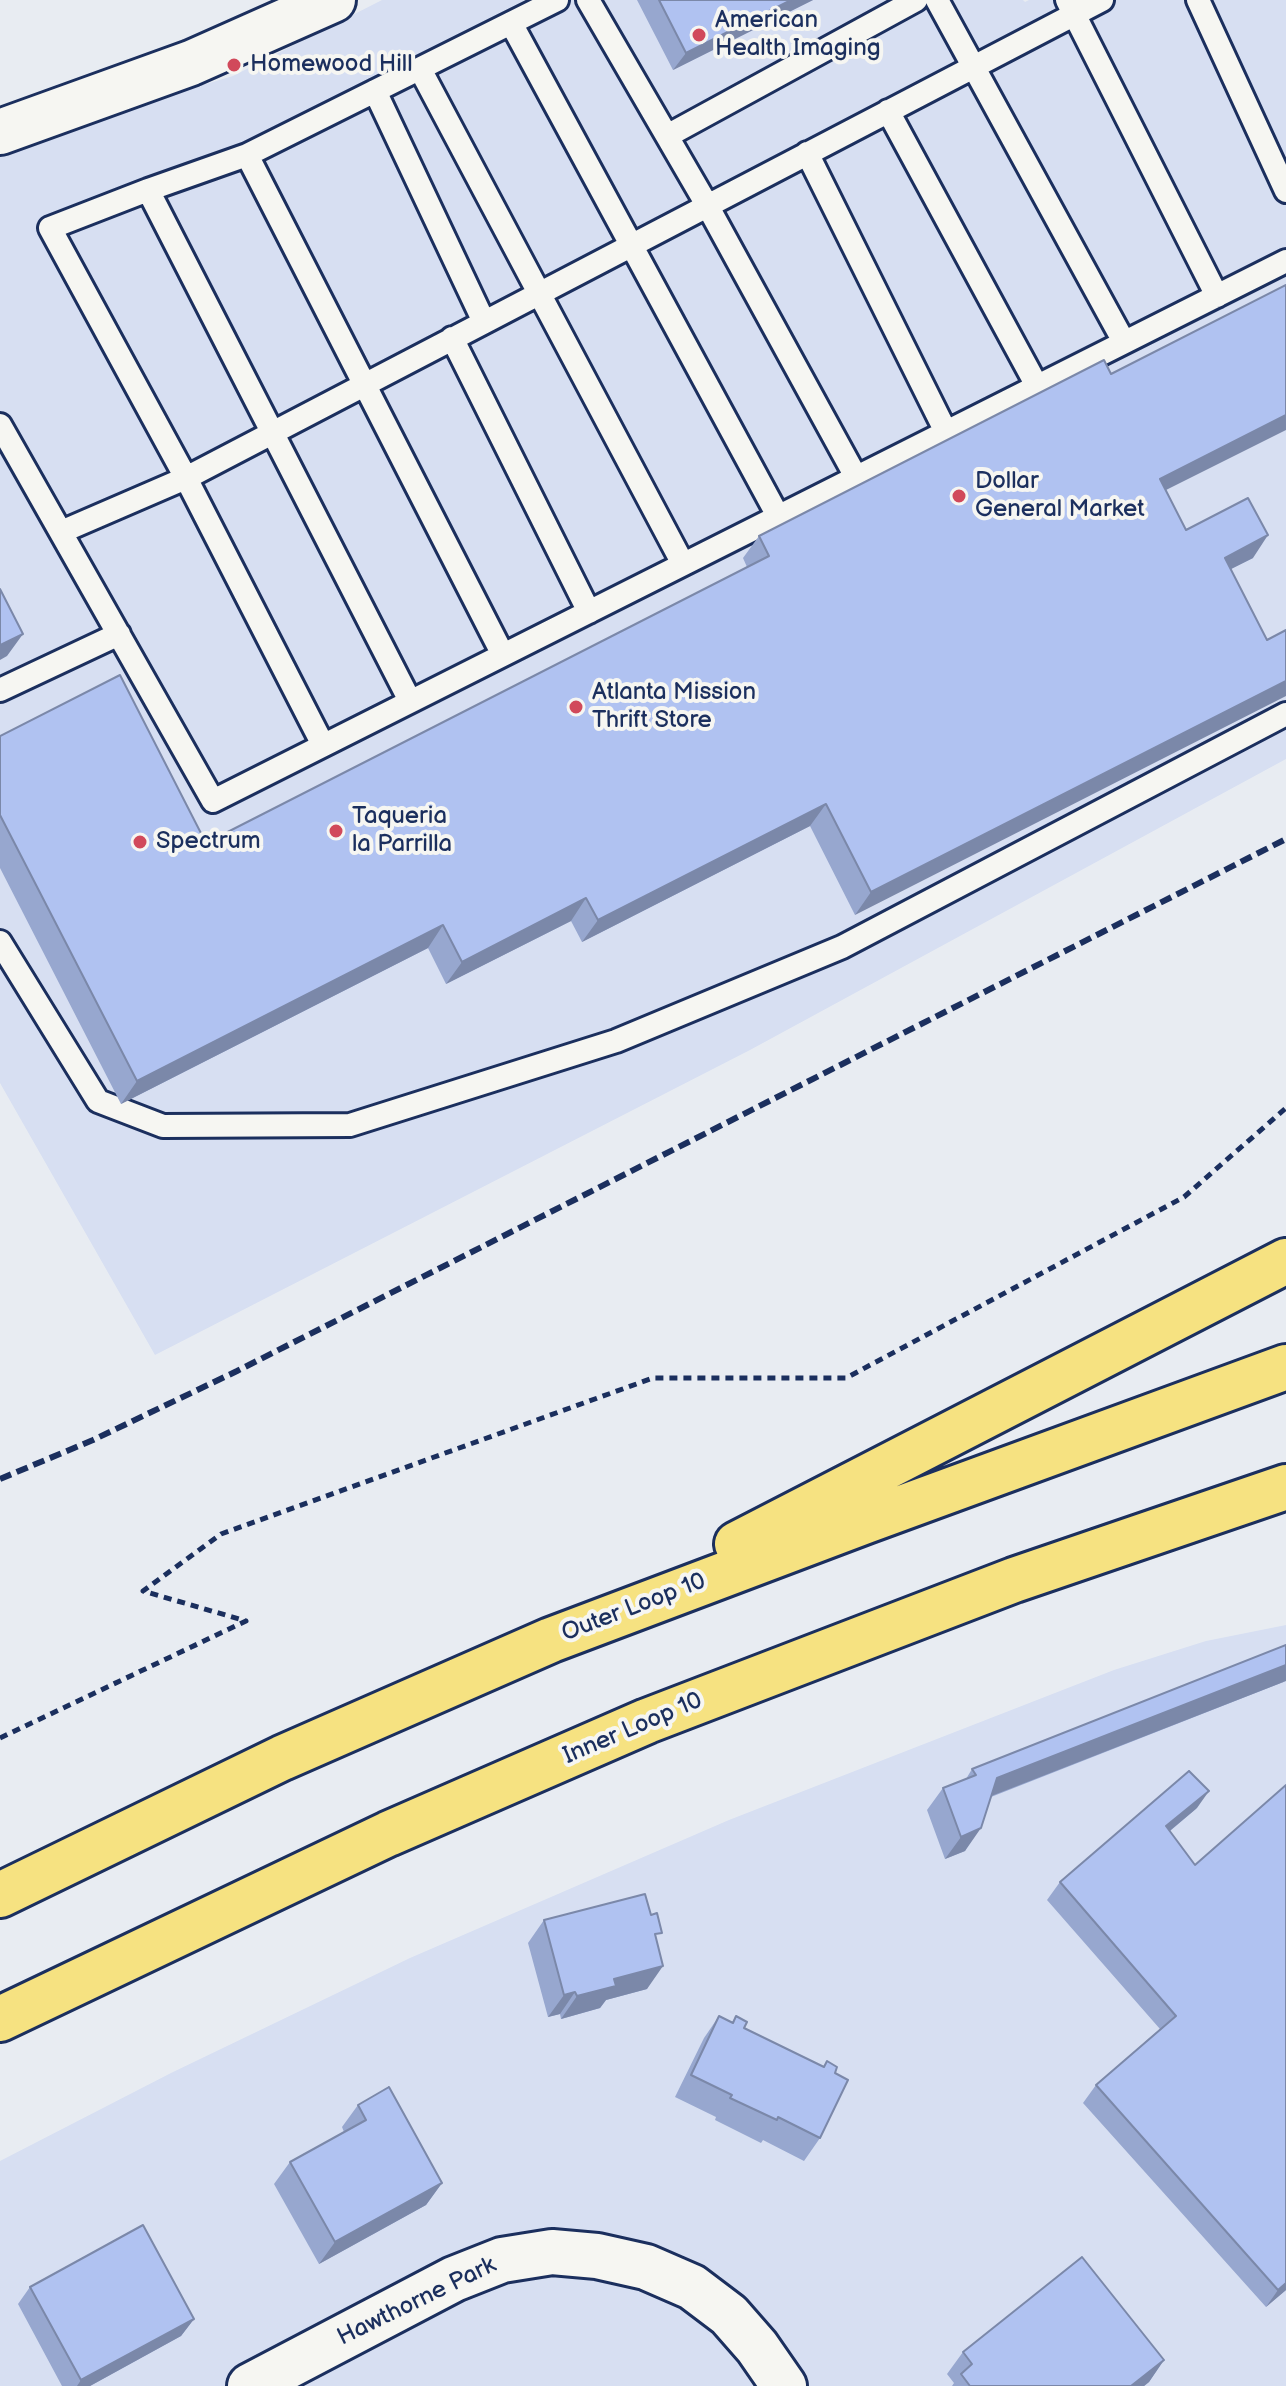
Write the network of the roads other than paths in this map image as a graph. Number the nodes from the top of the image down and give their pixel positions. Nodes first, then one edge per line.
1 (333, 0) edge
2 (557, 0) edge
3 (588, 0) edge
4 (916, 0) edge
5 (937, 0) edge
6 (1102, 0) edge
7 (1198, 0) edge
8 (1071, 7) edge
9 (511, 23) junction
10 (973, 66) junction
11 (420, 69) junction
12 (375, 91) junction
13 (888, 111) junction
14 (0, 132) edge
15 (667, 136) junction
16 (807, 153) junction
17 (247, 155) junction
18 (148, 190) junction
19 (1286, 191) edge
20 (707, 205) junction
21 (629, 246) junction
22 (1286, 261) edge
23 (540, 293) junction
24 (1217, 296) junction
25 (484, 322) junction
26 (452, 338) junction
27 (1124, 342) junction
28 (365, 385) junction
29 (1037, 386) junction
30 (0, 425) edge
31 (273, 432) junction
32 (946, 432) junction
33 (856, 477) junction
34 (186, 478) junction
35 (778, 516) junction
36 (61, 532) junction
37 (683, 564) junction
38 (589, 612) junction
39 (119, 634) junction
40 (503, 655) junction
41 (0, 690) edge
42 (410, 701) junction
43 (1286, 714) edge
44 (323, 745) junction
45 (0, 942) edge
46 (1286, 1261) edge
47 (1286, 1367) edge
48 (1286, 1487) edge
49 (551, 1640) junction
50 (0, 1895) edge
51 (0, 2019) edge
52 (776, 2384) edge
53 (250, 2386) edge

1 - 14 street
2 - 9 lane
3 - 15 lane
4 - 15 lane
5 - 10 lane
6 - 8 lane
7 - 19 lane
8 - 10 lane
8 - 24 lane
9 - 11 lane
9 - 21 lane
10 - 13 lane
10 - 27 lane
11 - 12 lane
11 - 23 lane
12 - 17 lane
12 - 25 lane
13 - 16 lane
13 - 29 lane
15 - 20 lane
16 - 20 lane
16 - 32 lane
17 - 18 lane
17 - 28 lane
18 - 31 lane
18 - 34 lane
20 - 21 lane
20 - 33 lane
21 - 23 lane
21 - 35 lane
22 - 24 lane
23 - 25 lane
23 - 37 lane
24 - 27 lane
25 - 26 lane
26 - 28 lane
26 - 38 lane
27 - 29 lane
28 - 31 lane
28 - 40 lane
29 - 32 lane
30 - 36 lane
31 - 34 lane
31 - 42 lane
32 - 33 lane
33 - 35 lane
34 - 36 lane
34 - 44 lane
35 - 37 lane
36 - 39 lane
37 - 38 lane
38 - 40 lane
39 - 41 lane
39 - 44 lane
40 - 42 lane
42 - 44 lane
43 - 45 lane
46 - 49 highway
47 - 49 highway, Outer Loop 10
48 - 51 highway, Inner Loop 10
49 - 50 highway, Outer Loop 10
52 - 53 street, Hawthorne Park

